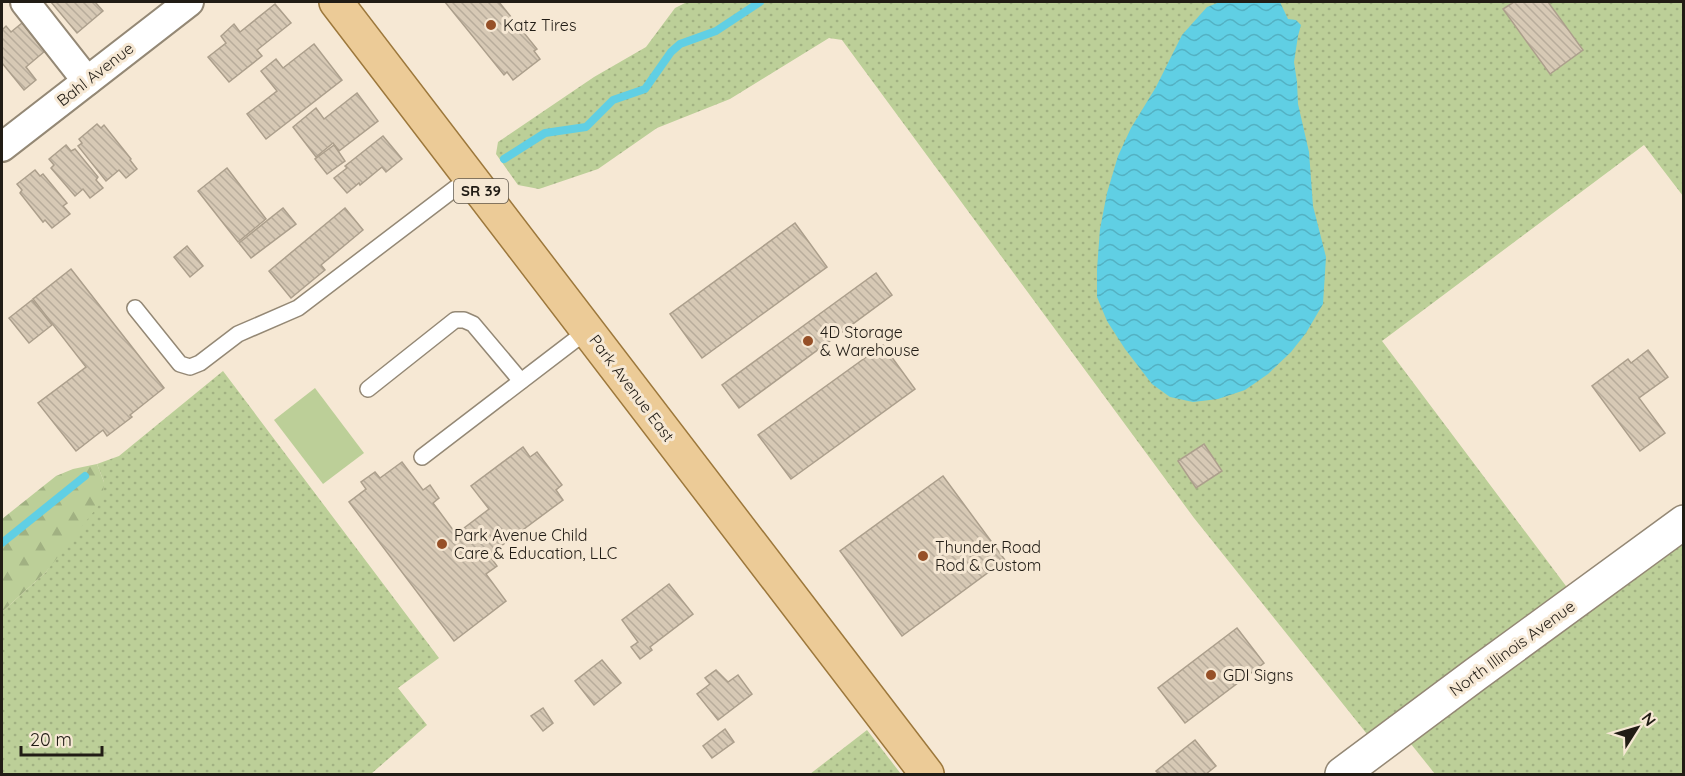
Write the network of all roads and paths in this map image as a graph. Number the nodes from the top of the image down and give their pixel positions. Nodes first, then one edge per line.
1 (25, 2) edge
2 (189, 2) edge
3 (336, 2) edge
4 (87, 81) junction
5 (2, 147) edge
6 (470, 177) junction
7 (135, 308) dead end
8 (588, 330) junction
9 (521, 381) junction
10 (368, 389) dead end
11 (422, 457) dead end
12 (1683, 522) edge
13 (927, 774) edge
14 (1342, 774) edge

1 - 4 street
2 - 4 street, Bahl Avenue
3 - 6 main road, Park Avenue East / SR 39
4 - 5 street, Bahl Avenue
6 - 7 lane
6 - 8 main road, Park Avenue East / SR 39
8 - 9 lane
8 - 13 main road, Park Avenue East / SR 39
9 - 10 lane
9 - 11 lane
12 - 14 street, North Illinois Avenue

